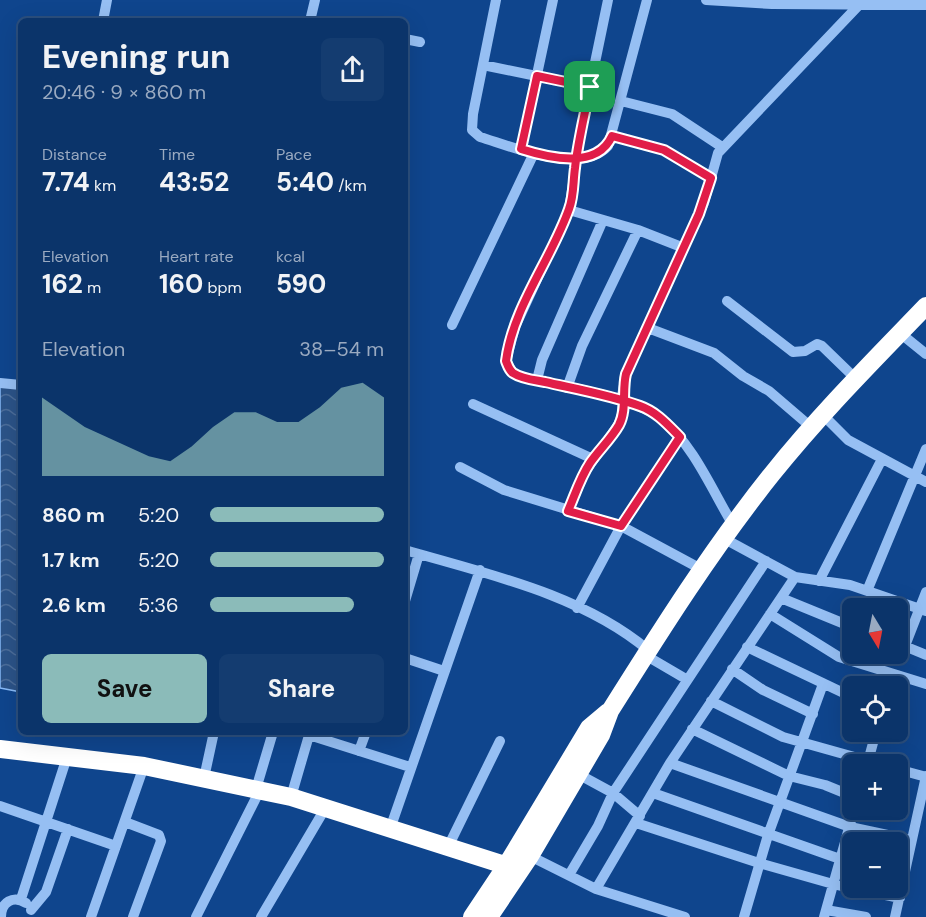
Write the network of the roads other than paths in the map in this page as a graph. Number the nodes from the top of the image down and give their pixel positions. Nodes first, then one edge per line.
1 (107, 0) edge
2 (315, 0) edge
3 (496, 0) edge
4 (553, 0) edge
5 (608, 0) edge
6 (647, 0) edge
7 (706, 0) edge
8 (860, 5) junction
9 (926, 5) edge
10 (104, 18) edge
11 (311, 18) edge
12 (408, 40) edge
13 (420, 42) dead end
14 (483, 65) junction
15 (537, 76) junction
16 (590, 87) junction
17 (621, 101) junction
18 (612, 136) junction
19 (722, 147) junction
20 (521, 149) junction
21 (534, 153) junction
22 (577, 158) junction
23 (711, 178) junction
24 (569, 210) junction
25 (603, 220) junction
26 (638, 230) junction
27 (684, 248) junction
28 (727, 301) dead end
29 (926, 306) edge
30 (452, 325) dead end
31 (648, 328) junction
32 (900, 333) junction
33 (926, 354) edge
34 (854, 377) junction
35 (537, 380) junction
36 (0, 383) edge
37 (18, 385) edge
38 (567, 388) junction
39 (622, 401) junction
40 (473, 404) dead end
41 (816, 421) junction
42 (680, 437) junction
43 (926, 449) edge
44 (593, 459) junction
45 (882, 459) junction
46 (460, 467) dead end
47 (915, 476) junction
48 (926, 482) edge
49 (568, 511) junction
50 (621, 526) junction
51 (728, 531) junction
52 (408, 551) edge
53 (419, 554) junction
54 (766, 561) junction
55 (701, 569) junction
56 (480, 570) junction
57 (795, 577) junction
58 (819, 580) junction
59 (408, 591) edge
60 (867, 591) junction
61 (926, 592) edge
62 (780, 598) junction
63 (577, 608) junction
64 (922, 610) edge
65 (770, 614) junction
66 (842, 623) edge
67 (908, 633) edge
68 (747, 647) junction
69 (908, 647) edge
70 (646, 652) junction
71 (926, 655) edge
72 (408, 659) edge
73 (732, 669) junction
74 (444, 671) junction
75 (686, 679) junction
76 (823, 684) junction
77 (926, 684) edge
78 (842, 693) edge
79 (711, 701) junction
80 (610, 711) junction
81 (813, 714) junction
82 (692, 729) junction
83 (213, 735) edge
84 (272, 735) edge
85 (309, 735) edge
86 (315, 735) edge
87 (365, 735) edge
88 (500, 741) dead end
89 (803, 742) junction
90 (0, 749) edge
91 (359, 751) junction
92 (842, 755) edge
93 (67, 757) junction
94 (670, 763) junction
95 (144, 766) junction
96 (410, 767) junction
97 (908, 772) edge
98 (578, 774) junction
99 (789, 776) junction
100 (926, 776) edge
101 (204, 778) junction
102 (258, 790) junction
103 (842, 792) edge
104 (613, 793) junction
105 (653, 793) junction
106 (291, 797) junction
107 (779, 803) junction
108 (0, 806) edge
109 (326, 807) junction
110 (638, 819) junction
111 (852, 820) edge
112 (46, 821) junction
113 (124, 822) junction
114 (850, 826) junction
115 (68, 829) junction
116 (390, 829) junction
117 (768, 835) junction
118 (911, 840) junction
119 (116, 846) junction
120 (448, 846) junction
121 (908, 856) edge
122 (840, 859) junction
123 (519, 864) junction
124 (759, 864) junction
125 (570, 875) junction
126 (833, 884) junction
127 (842, 886) edge
128 (596, 889) junction
129 (900, 898) edge
130 (21, 899) junction
131 (31, 913) edge
132 (825, 913) edge
133 (0, 915) edge
134 (91, 917) edge
135 (133, 917) edge
136 (196, 917) edge
137 (261, 917) edge
138 (472, 917) edge
139 (489, 917) edge
140 (685, 917) edge
141 (744, 917) edge
142 (866, 917) edge
143 (895, 917) edge

1 - 10 street
2 - 11 street
3 - 14 street
4 - 15 street
5 - 16 street
6 - 17 street
7 - 8 street
8 - 9 street
8 - 19 street
12 - 13 street
14 - 15 street
14 - 20 street
15 - 16 street
15 - 20 street
16 - 22 street
17 - 18 street
17 - 19 street
18 - 22 street
18 - 23 street
19 - 23 street
20 - 21 street
21 - 22 street
21 - 30 street
22 - 24 street
23 - 27 street
24 - 25 street
24 - 35 street
25 - 26 street
25 - 35 street
26 - 27 street
26 - 38 street
27 - 31 street
28 - 34 street
29 - 32 highway
31 - 39 street
31 - 41 street
32 - 33 street
32 - 34 highway
34 - 41 highway
35 - 38 street
36 - 37 street
38 - 39 street
39 - 42 street
39 - 44 street
40 - 44 street
41 - 45 street
41 - 51 highway
42 - 50 street
42 - 51 street
43 - 47 street
44 - 49 street
45 - 47 street
45 - 58 street
46 - 49 street
47 - 48 street
47 - 60 street
49 - 50 street
50 - 55 street
50 - 63 street
51 - 54 street
51 - 55 highway
52 - 53 street
53 - 56 street
53 - 59 street
54 - 57 street
54 - 75 street
55 - 70 highway
56 - 63 street
56 - 74 street
57 - 58 street
57 - 62 street
58 - 60 street
60 - 64 street
61 - 64 street
62 - 65 street
62 - 66 street
63 - 70 street
64 - 67 street
65 - 68 street
65 - 77 street
68 - 73 street
68 - 76 street
69 - 71 street
70 - 75 street
70 - 80 highway
72 - 74 street
73 - 79 street
73 - 81 street
74 - 96 street
75 - 104 street
76 - 78 street
76 - 81 street
79 - 82 street
79 - 89 street
80 - 98 highway
80 - 123 highway
81 - 89 street
82 - 94 street
82 - 99 street
83 - 101 street
84 - 102 street
85 - 106 street
86 - 91 street
87 - 91 street
88 - 120 street
89 - 92 street
89 - 99 street
90 - 93 highway
91 - 96 street
93 - 95 highway
93 - 112 street
94 - 105 street
94 - 107 street
95 - 101 highway
95 - 113 street
96 - 116 street
97 - 100 street
98 - 104 street
98 - 123 highway
99 - 103 street
99 - 107 street
100 - 118 street
101 - 102 highway
102 - 106 highway
102 - 136 street
104 - 110 street
104 - 125 street
105 - 110 street
105 - 117 street
106 - 109 highway
107 - 114 street
107 - 117 street
108 - 112 street
109 - 116 highway
109 - 137 street
110 - 124 street
110 - 128 street
111 - 114 street
112 - 115 street
112 - 130 street
113 - 119 street
113 - 135 street
114 - 118 street
114 - 122 street
115 - 119 street
115 - 131 street
116 - 120 highway
117 - 122 street
117 - 124 street
118 - 121 street
119 - 134 street
120 - 123 highway
122 - 126 street
123 - 125 street
123 - 138 highway
123 - 139 highway
124 - 126 street
124 - 141 street
125 - 128 street
126 - 127 street
126 - 132 street
128 - 140 street
129 - 143 street
130 - 131 street
130 - 133 street
132 - 142 street

